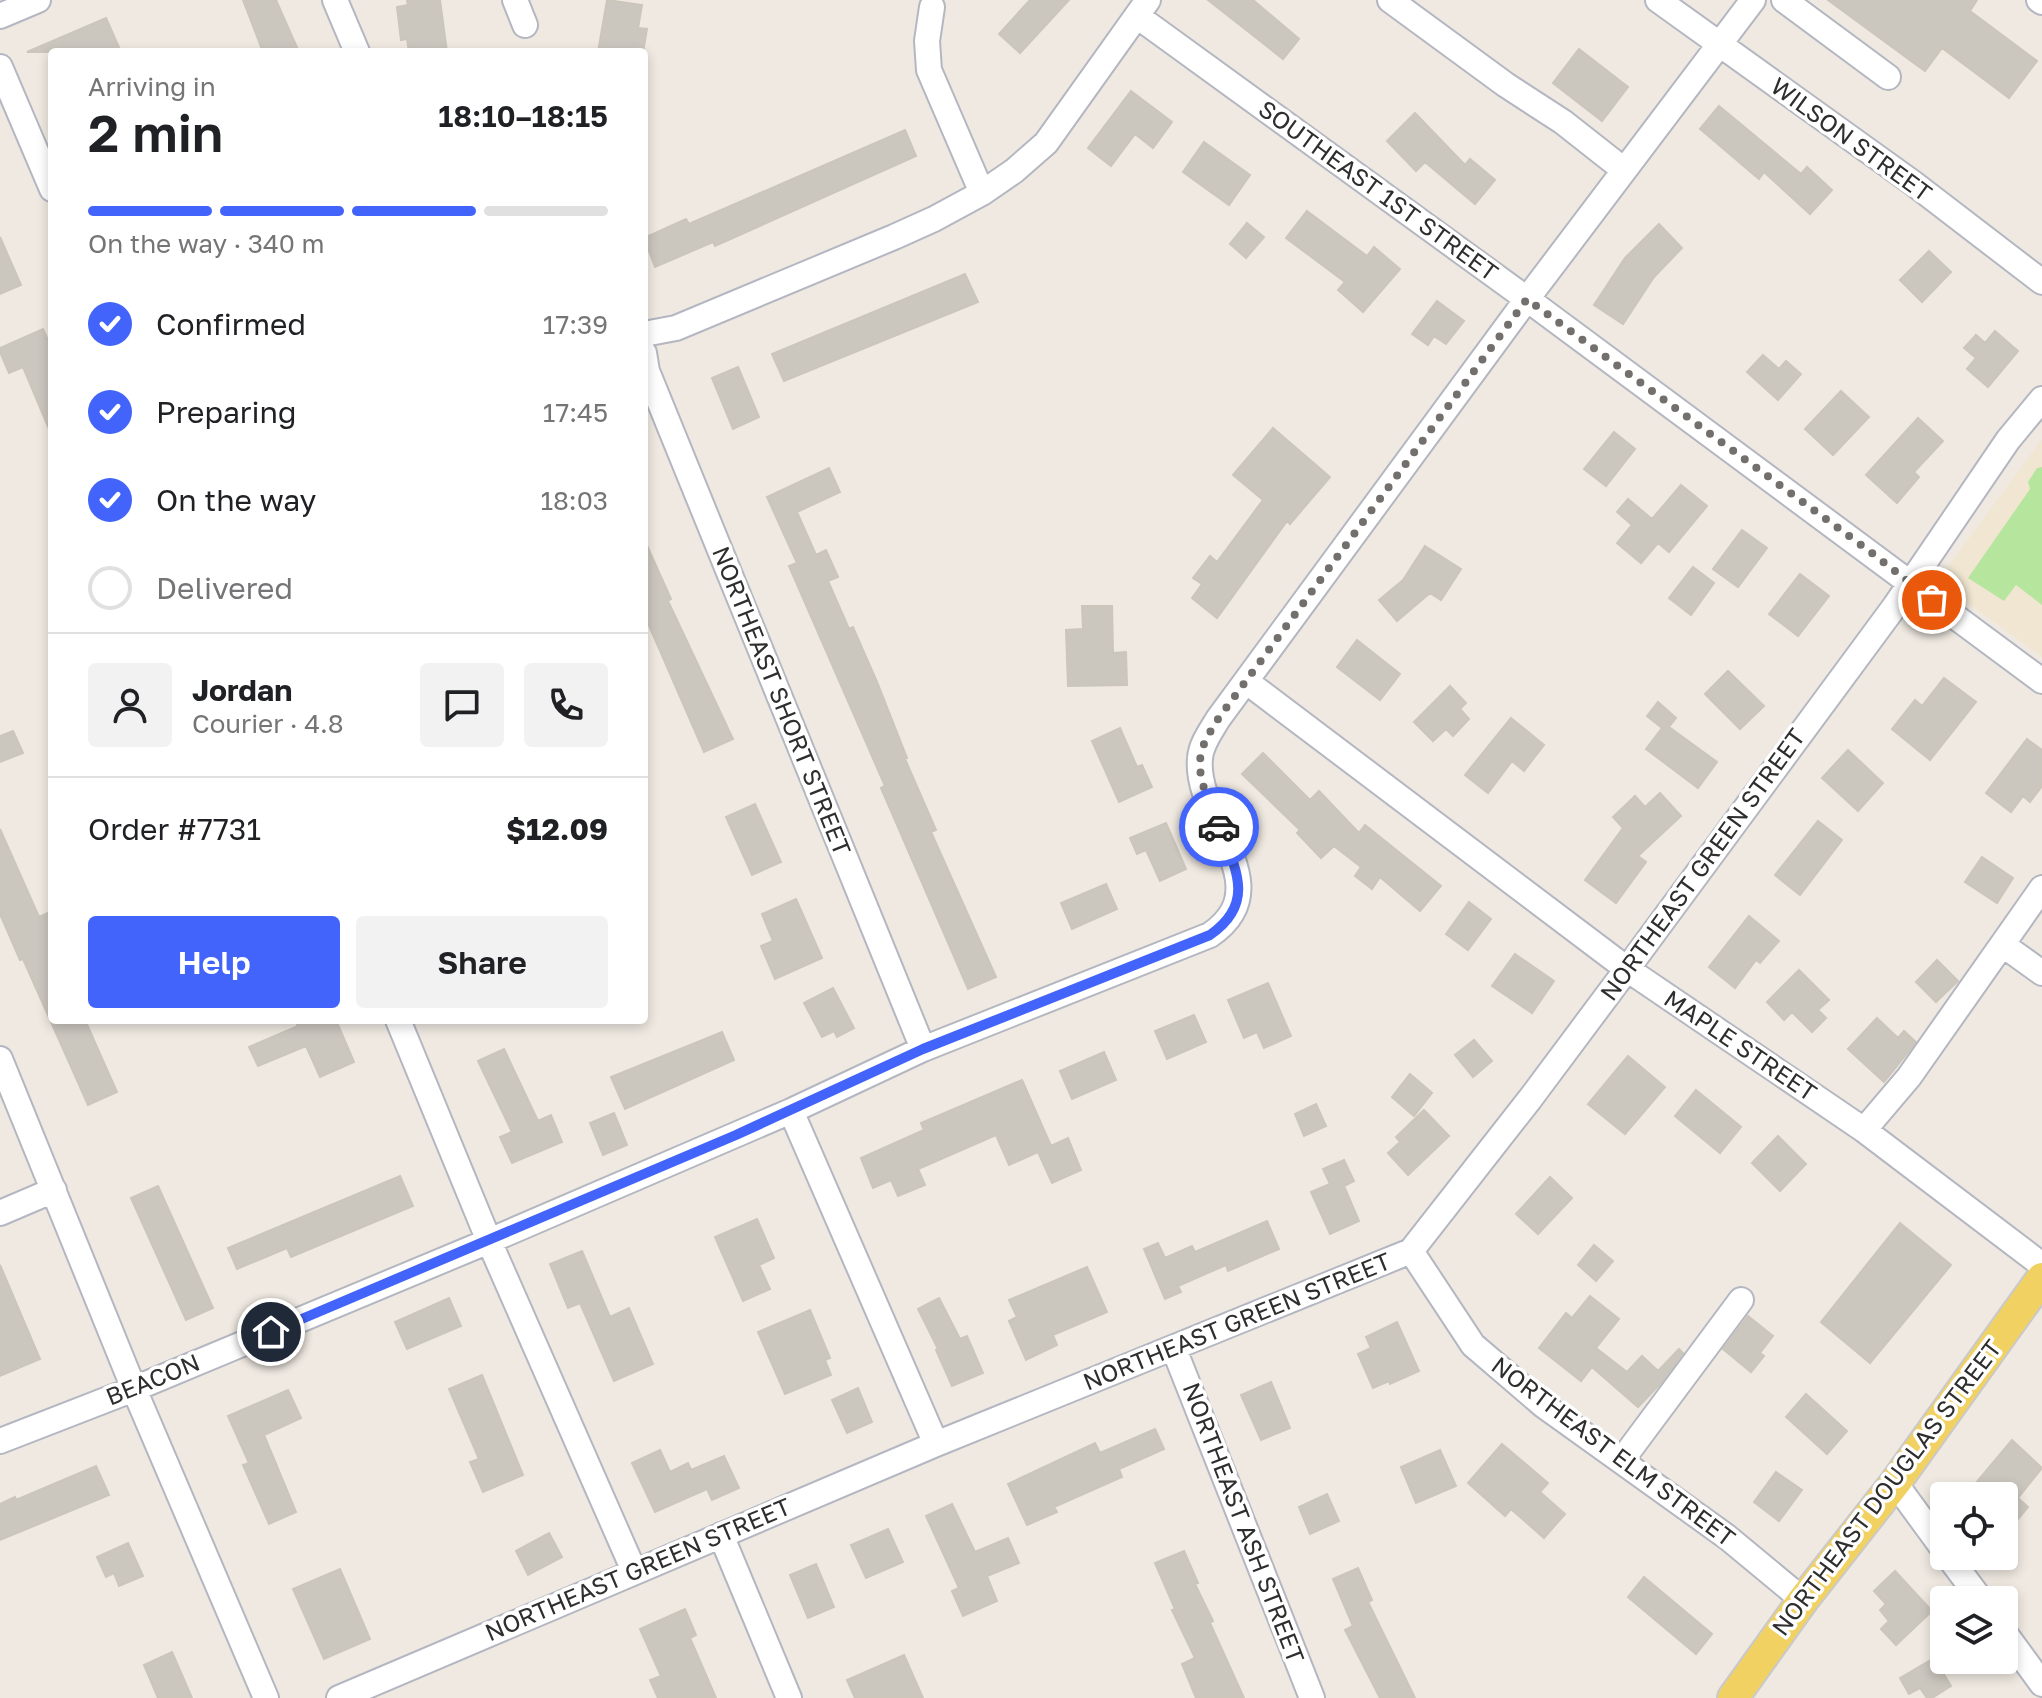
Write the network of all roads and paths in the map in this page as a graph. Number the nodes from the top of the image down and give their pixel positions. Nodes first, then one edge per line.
1 (38, 0) edge
2 (335, 0) edge
3 (515, 0) edge
4 (1390, 0) edge
5 (1658, 0) edge
6 (1753, 0) edge
7 (1798, 4) edge
8 (932, 7) dead end
9 (1143, 8) edge
10 (0, 16) edge
11 (525, 25) dead end
12 (1720, 44) junction
13 (355, 48) edge
14 (0, 67) edge
15 (1888, 77) dead end
16 (1624, 170) junction
17 (48, 180) edge
18 (982, 193) junction
19 (2042, 282) edge
20 (1527, 299) junction
21 (648, 333) edge
22 (648, 373) edge
23 (2042, 399) edge
24 (1909, 584) junction
25 (2042, 681) edge
26 (1247, 682) junction
27 (2042, 888) edge
28 (2003, 945) junction
29 (1627, 969) junction
30 (2042, 973) edge
31 (400, 1024) edge
32 (923, 1049) junction
33 (0, 1059) edge
34 (791, 1111) junction
35 (1864, 1130) junction
36 (54, 1190) junction
37 (0, 1213) edge
38 (489, 1241) junction
39 (1411, 1251) junction
40 (2042, 1265) edge
41 (2042, 1278) edge
42 (1741, 1300) dead end
43 (1174, 1349) junction
44 (134, 1389) junction
45 (0, 1441) edge
46 (936, 1444) junction
47 (1622, 1460) junction
48 (1895, 1483) junction
49 (1930, 1531) edge
50 (721, 1535) junction
51 (634, 1571) junction
52 (1803, 1600) junction
53 (2018, 1651) edge
54 (2042, 1684) edge
55 (266, 1698) edge
56 (339, 1698) edge
57 (789, 1698) edge
58 (1312, 1698) edge
59 (1733, 1698) edge

1 - 10 street
2 - 13 street
3 - 11 street
4 - 16 street
5 - 12 street, WILSON STREET
6 - 12 street
7 - 15 street
8 - 18 street
9 - 18 street
9 - 20 street, SOUTHEAST 1ST STREET
12 - 16 street
12 - 19 street, WILSON STREET
14 - 17 street
16 - 20 street
18 - 21 street
20 - 24 street, SOUTHEAST 1ST STREET
20 - 26 street
22 - 32 street, NORTHEAST SHORT STREET
23 - 24 street, NORTHEAST GREEN STREET
24 - 25 street, SOUTHEAST 1ST STREET
24 - 29 street, NORTHEAST GREEN STREET
26 - 29 street, MAPLE STREET
26 - 32 street, BEACON
27 - 28 street
28 - 30 street
28 - 35 street
29 - 35 street, MAPLE STREET
29 - 39 street, NORTHEAST GREEN STREET
31 - 38 street
32 - 34 street, BEACON
33 - 36 street
34 - 38 street, BEACON
34 - 46 street
35 - 40 street, MAPLE STREET
36 - 37 street
36 - 44 street
38 - 44 street, BEACON
38 - 51 street
39 - 43 street, NORTHEAST GREEN STREET
39 - 47 street, NORTHEAST ELM STREET
41 - 48 main road, NORTHEAST DOUGLAS STREET
42 - 47 street
43 - 46 street, NORTHEAST GREEN STREET
43 - 58 street, NORTHEAST ASH STREET
44 - 45 street, BEACON
44 - 55 street
46 - 50 street, NORTHEAST GREEN STREET
47 - 52 street, NORTHEAST ELM STREET
48 - 49 street
48 - 52 main road, NORTHEAST DOUGLAS STREET
50 - 51 street, NORTHEAST GREEN STREET
50 - 57 street
51 - 56 street, NORTHEAST GREEN STREET
52 - 59 main road, NORTHEAST DOUGLAS STREET
53 - 54 street

